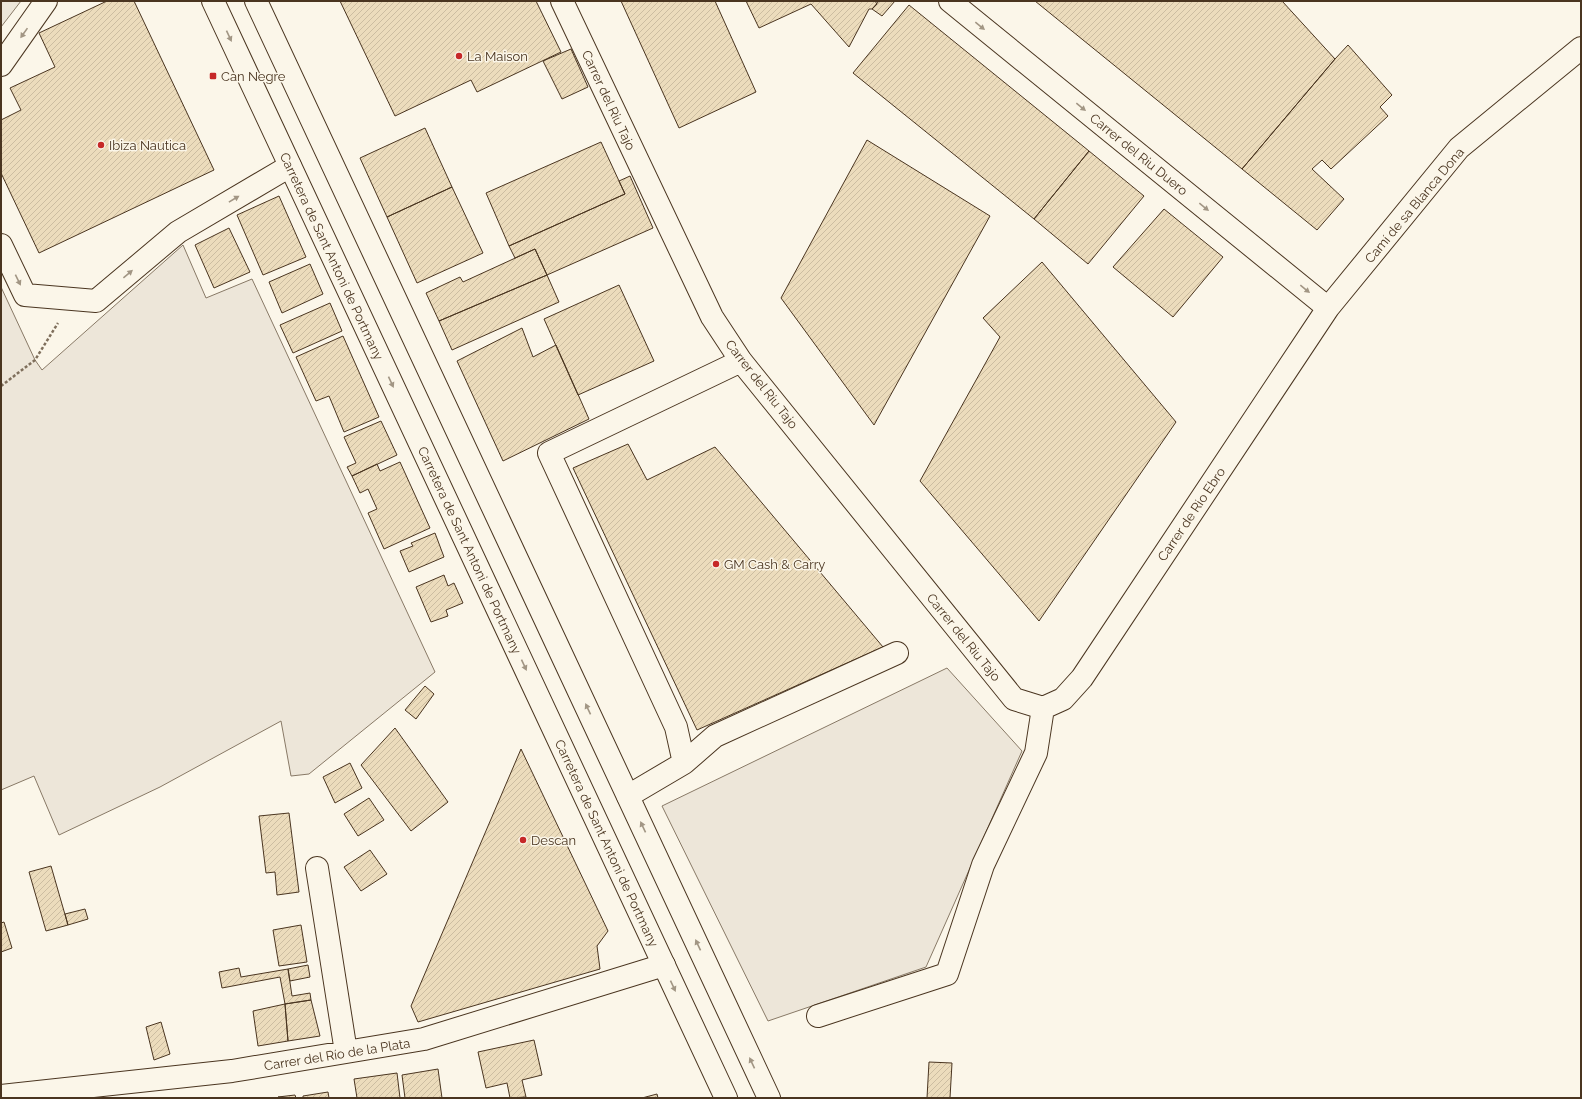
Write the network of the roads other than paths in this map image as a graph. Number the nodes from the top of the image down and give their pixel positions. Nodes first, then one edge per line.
1 (46, 1) edge
2 (213, 1) edge
3 (256, 1) edge
4 (562, 1) edge
5 (950, 1) edge
6 (1581, 48) edge
7 (1, 65) edge
8 (290, 166) junction
9 (1, 245) edge
10 (1328, 308) junction
11 (741, 361) junction
12 (896, 653) dead end
13 (1043, 708) junction
14 (684, 764) junction
15 (628, 796) junction
16 (317, 868) dead end
17 (664, 965) junction
18 (818, 1016) dead end
19 (346, 1052) junction
20 (1, 1096) edge
21 (726, 1098) edge
22 (769, 1098) edge

1 -> 7 street
2 -> 8 street, Carretera de Sant Antoni de Portmany
15 -> 3 street
4 - 11 street, Carrer del Riu Tajo
5 -> 10 street, Carrer del Riu Duero
6 - 10 street, Camí de sa Blanca Dona
9 -> 8 street
8 -> 17 street, Carretera de Sant Antoni de Portmany
10 - 13 street, Carrer de Rio Ebro
11 - 13 street, Carrer del Riu Tajo
11 - 14 street
12 - 14 street
13 - 18 street
14 - 15 street
22 -> 15 street
16 - 19 street
17 - 19 street, Carrer del Río de la Plata
17 -> 21 street, Carretera de Sant Antoni de Portmany
19 - 20 street, Carrer del Río de la Plata

